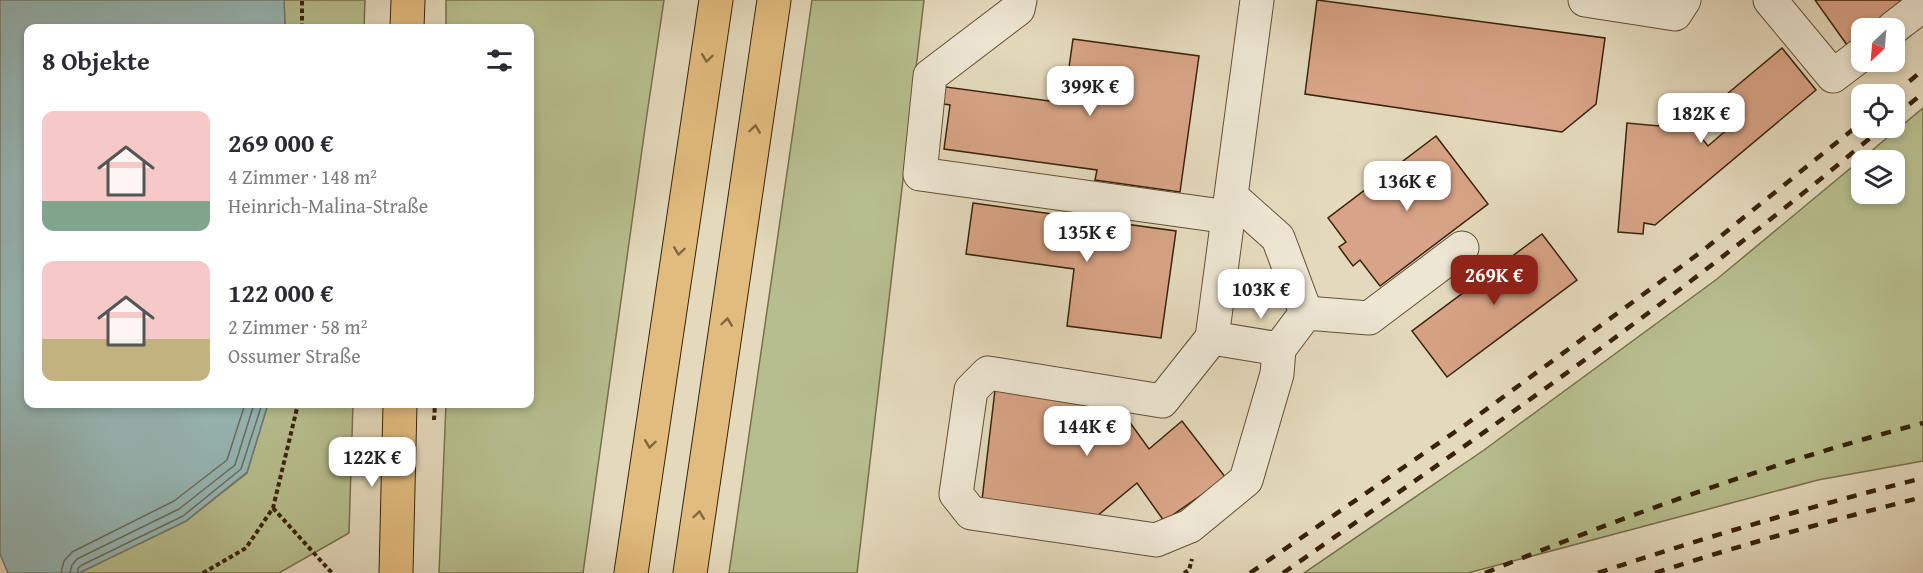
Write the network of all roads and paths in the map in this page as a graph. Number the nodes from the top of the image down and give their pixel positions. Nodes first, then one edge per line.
1 (302, 0) edge
2 (408, 0) edge
3 (716, 0) edge
4 (774, 0) edge
5 (1020, 0) edge
6 (1257, 0) edge
7 (1585, 0) edge
8 (1770, 0) edge
9 (1923, 5) edge
10 (1679, 7) edge
11 (1905, 19) edge
12 (302, 24) edge
13 (407, 24) edge
14 (1851, 62) edge
15 (1230, 207) junction
16 (1462, 248) dead end
17 (1306, 313) junction
18 (1212, 338) junction
19 (1279, 349) junction
20 (297, 408) edge
21 (400, 408) edge
22 (273, 508) junction
23 (203, 573) edge
24 (332, 573) edge
25 (396, 573) edge
26 (631, 573) edge
27 (690, 573) edge

1 - 12 path
2 - 13 main road
3 -> 26 main road
27 -> 4 main road
5 - 15 street
6 - 15 street
7 - 10 street
8 - 14 street
9 - 11 street
15 - 17 street
15 - 18 street
16 - 17 street
17 - 19 street
18 - 19 street
18 - 19 street
20 - 22 path
21 - 25 main road
22 - 23 path
22 - 24 path

